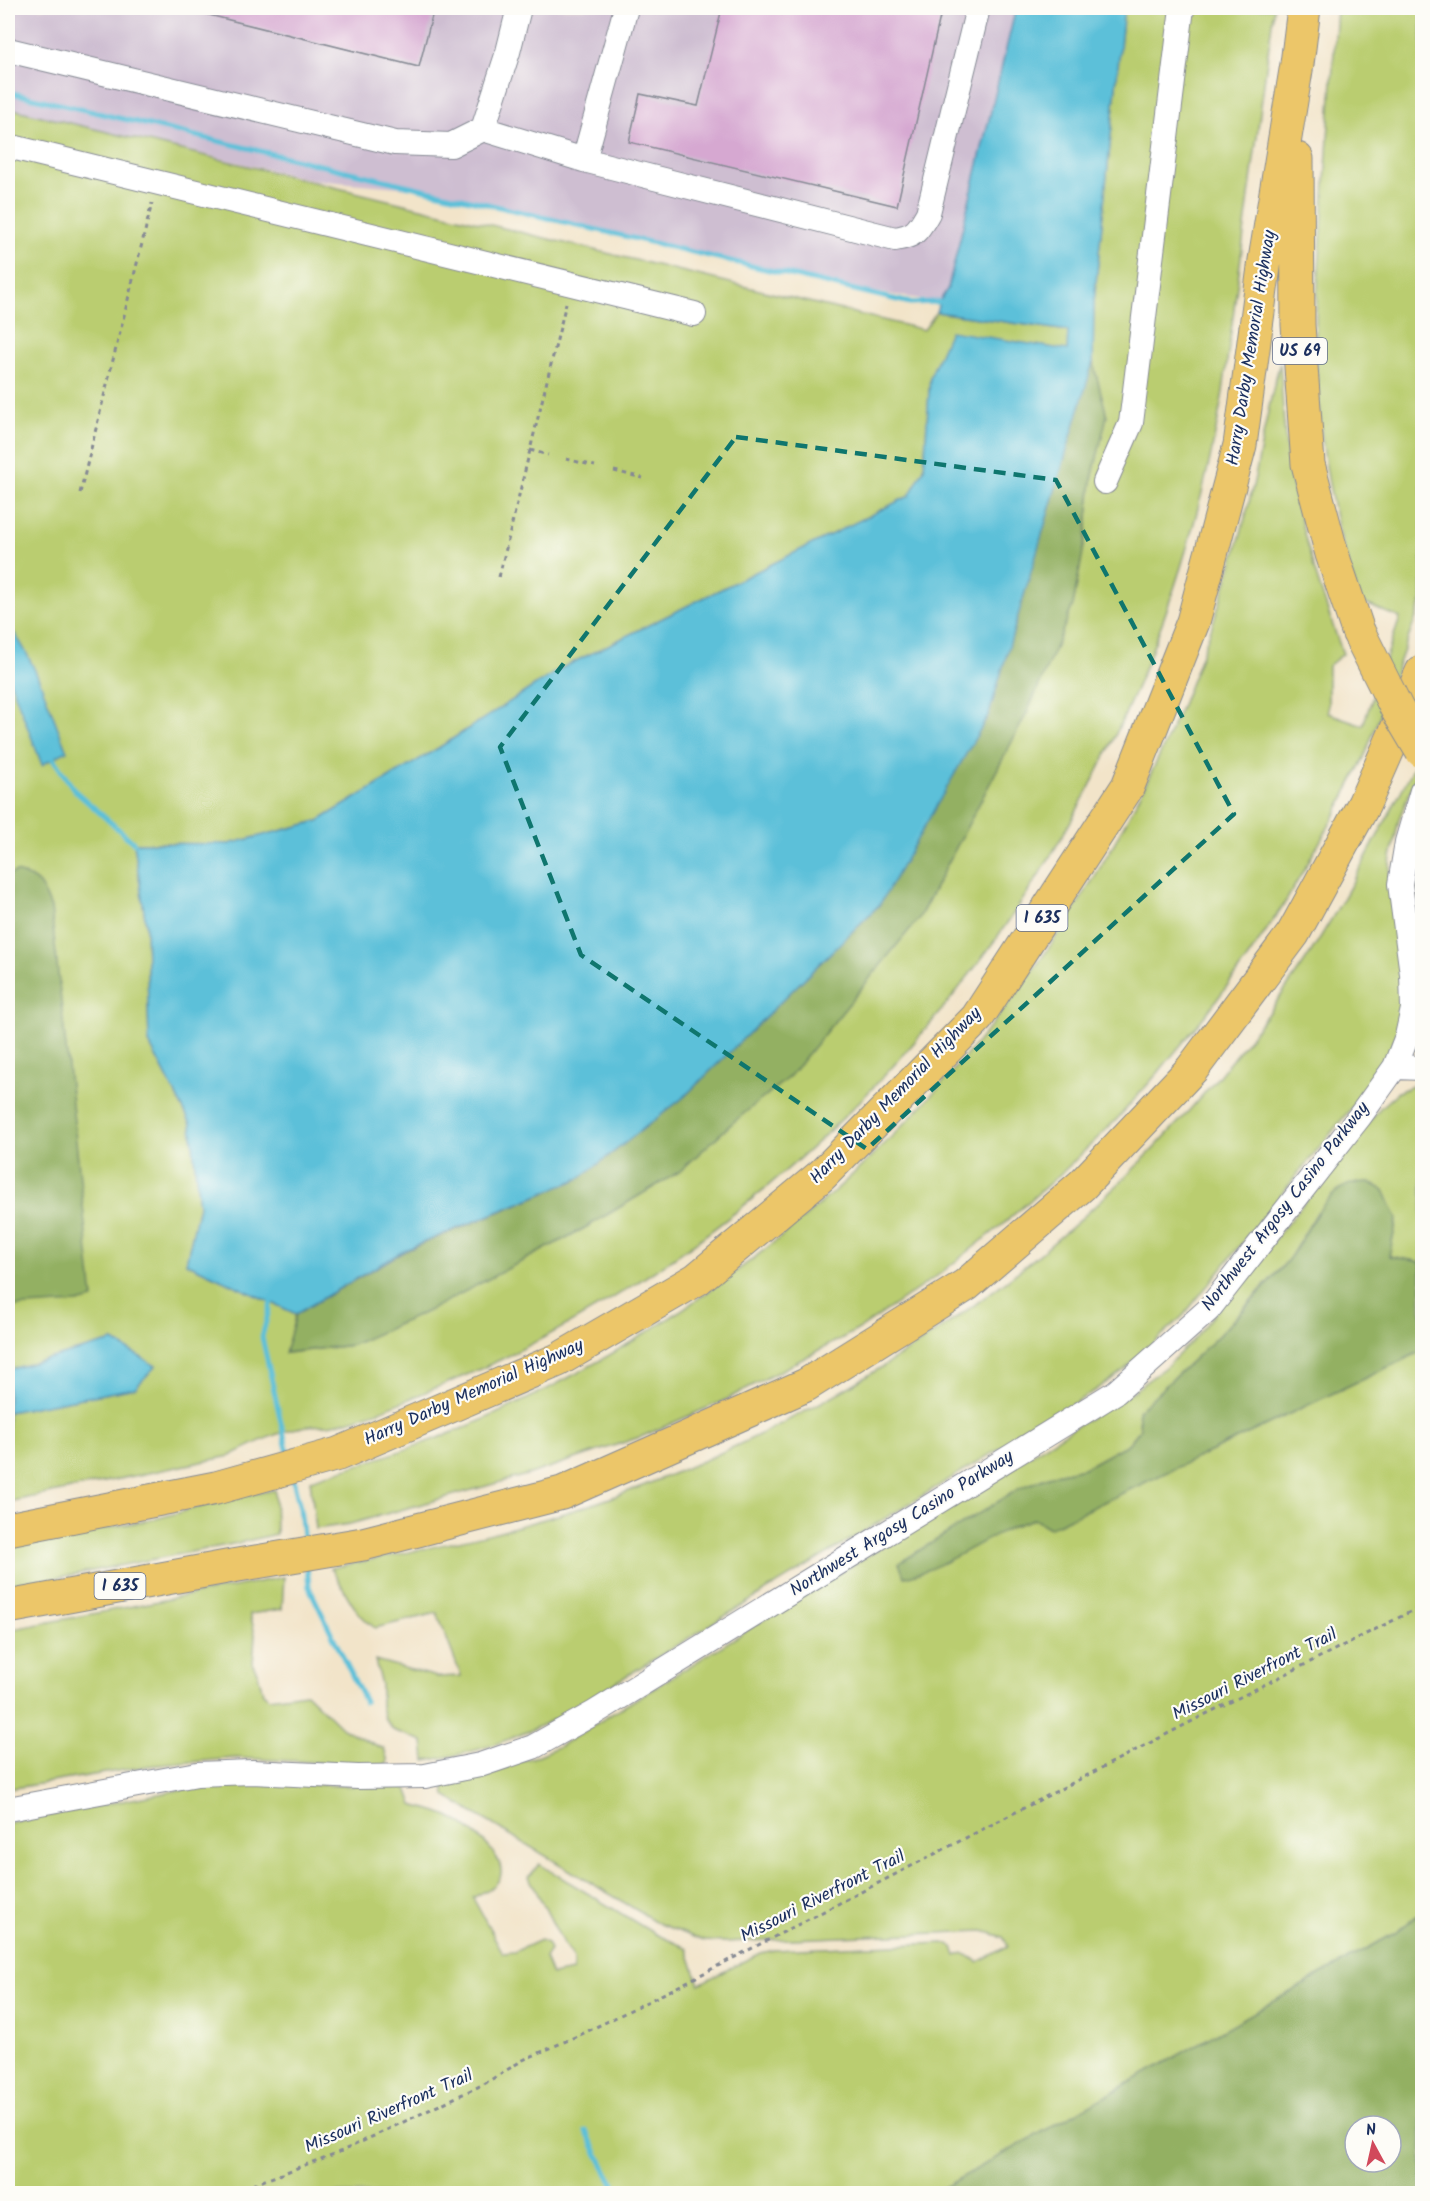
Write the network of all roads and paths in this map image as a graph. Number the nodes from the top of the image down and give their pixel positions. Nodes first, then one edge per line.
1 (519, 8) edge
2 (627, 8) edge
3 (978, 8) edge
4 (1182, 8) edge
5 (1304, 8) edge
6 (8, 50) edge
7 (1297, 64) junction
8 (483, 129) junction
9 (8, 146) edge
10 (584, 160) junction
11 (153, 197) dead end
12 (567, 298) dead end
13 (694, 314) dead end
14 (530, 450) junction
15 (548, 455) dead end
16 (566, 459) dead end
17 (595, 466) dead end
18 (614, 471) dead end
19 (643, 478) dead end
20 (1105, 482) dead end
21 (80, 493) dead end
22 (499, 577) dead end
23 (1422, 672) edge
24 (1422, 751) edge
25 (1422, 791) edge
26 (1395, 1067) junction
27 (1422, 1068) edge
28 (8, 1529) edge
29 (1422, 1606) edge
30 (8, 1607) edge
31 (8, 1809) edge
32 (228, 2193) edge

1 - 8 street
2 - 10 street
3 - 10 street
4 - 20 street
5 - 7 highway, Harry Darby Memorial Highway / I 635
6 - 8 street
7 - 24 highway, US 69, bridge
7 - 28 highway, Harry Darby Memorial Highway / I 635
8 - 10 street
9 - 13 street
11 - 21 path
12 - 14 path
14 - 15 path
14 - 22 path
16 - 17 path
18 - 19 path
23 - 30 highway, I 635
25 - 26 street, Northwest Argosy Casino Parkway
26 - 27 street
26 - 31 street, Northwest Argosy Casino Parkway
29 - 32 path, Missouri Riverfront Trail

